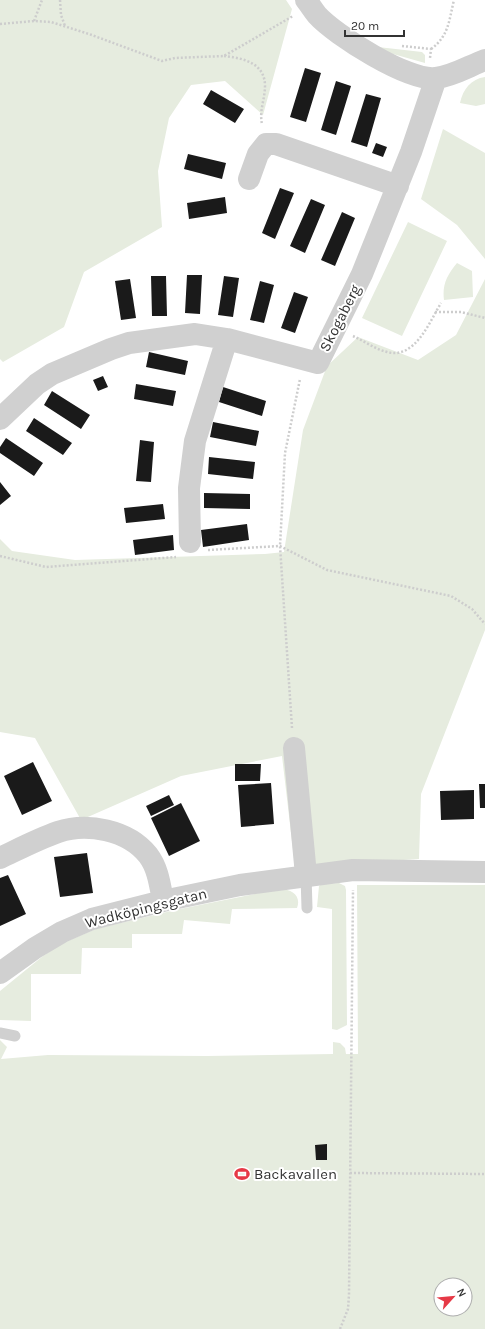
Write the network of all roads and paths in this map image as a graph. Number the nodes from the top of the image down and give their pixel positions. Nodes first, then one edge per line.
1 (42, 0) edge
2 (60, 0) edge
3 (454, 0) edge
4 (308, 3) edge
5 (34, 21) junction
6 (0, 24) edge
7 (65, 26) junction
8 (431, 49) dead end
9 (224, 56) junction
10 (485, 60) edge
11 (436, 78) junction
12 (266, 144) junction
13 (249, 178) dead end
14 (398, 186) junction
15 (440, 303) dead end
16 (435, 312) junction
17 (485, 318) edge
18 (337, 327) junction
19 (227, 339) junction
20 (304, 359) junction
21 (0, 420) edge
22 (280, 546) junction
23 (192, 550) junction
24 (0, 556) edge
25 (485, 624) edge
26 (294, 748) joint
27 (0, 858) edge
28 (353, 870) junction
29 (485, 872) edge
30 (306, 875) junction
31 (163, 901) junction
32 (307, 908) dead end
33 (0, 973) edge
34 (0, 1033) edge
35 (15, 1036) dead end
36 (350, 1173) junction
37 (485, 1174) edge
38 (340, 1329) edge

1 - 5 path
2 - 7 path
3 - 8 path
4 - 9 path
4 - 11 street
5 - 6 path
5 - 7 path
7 - 9 path
9 - 12 path
10 - 11 street
11 - 14 street, Skogaberg
12 - 13 street
12 - 14 street
14 - 18 street, Skogaberg
15 - 16 path
16 - 17 path
16 - 18 path
18 - 20 street, Skogaberg
19 - 20 street, Skogaberg
19 - 21 street, Skogaberg
19 - 23 street
20 - 22 path
22 - 23 path
22 - 25 path
22 - 26 path
23 - 24 path
26 - 30 street
27 - 31 street
28 - 29 street, Wadköpingsgatan
28 - 30 street, Wadköpingsgatan
28 - 36 path
30 - 31 street, Wadköpingsgatan
30 - 32 lane
31 - 33 street, Wadköpingsgatan
34 - 35 lane
36 - 37 path
36 - 38 path

